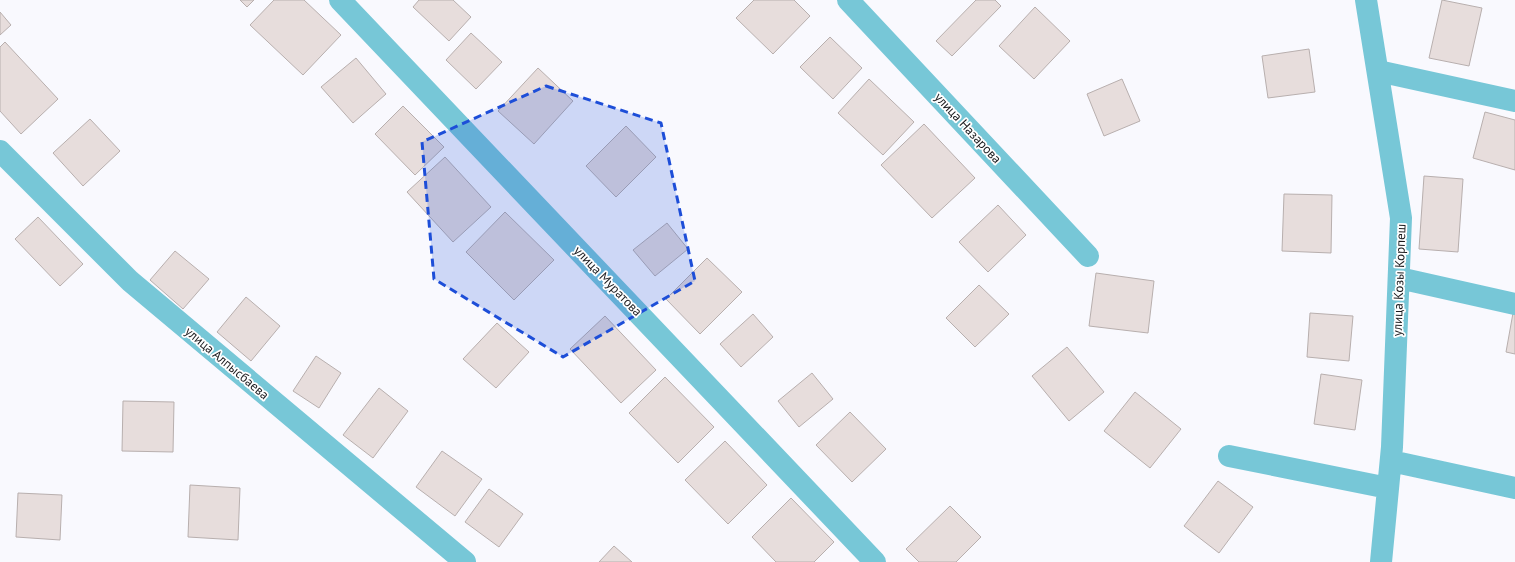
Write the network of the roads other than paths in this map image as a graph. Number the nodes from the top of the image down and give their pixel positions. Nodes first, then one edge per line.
1 (340, 0) edge
2 (848, 0) edge
3 (1366, 0) edge
4 (1378, 71) junction
5 (1515, 101) edge
6 (0, 151) edge
7 (1088, 256) dead end
8 (1399, 278) junction
9 (1515, 304) edge
10 (1229, 456) dead end
11 (1391, 461) junction
12 (1388, 488) junction
13 (1515, 488) edge
14 (465, 562) edge
15 (875, 562) edge
16 (1381, 562) edge

1 - 15 street, улица Муратова
2 - 7 street, улица Назарова
3 - 4 street, улица Козы Корпеш
4 - 5 street
4 - 8 street, улица Козы Корпеш
6 - 14 street, улица Алпысбаева
8 - 9 street
8 - 11 street, улица Козы Корпеш
10 - 12 street
11 - 12 street, улица Козы Корпеш
11 - 13 street
12 - 16 street, улица Козы Корпеш

